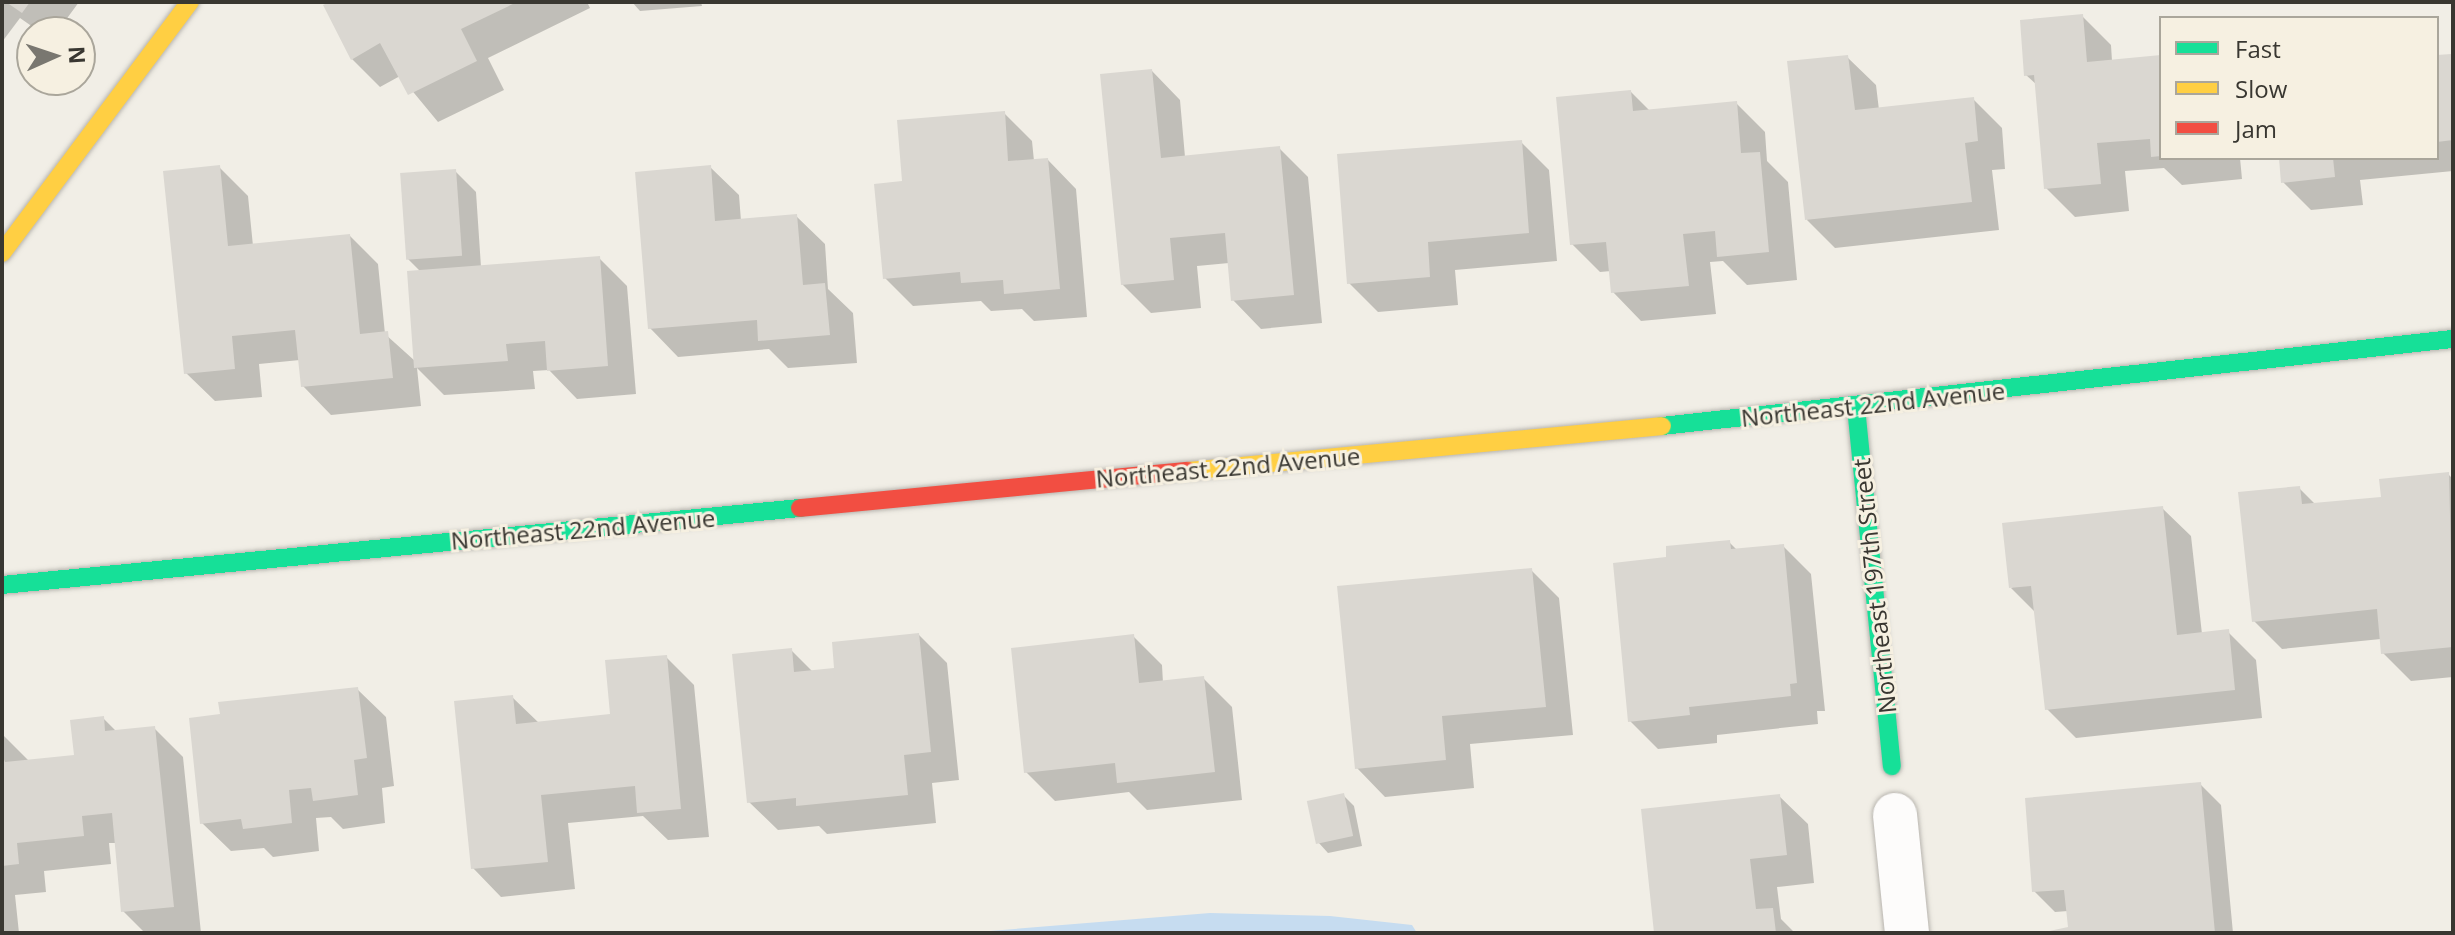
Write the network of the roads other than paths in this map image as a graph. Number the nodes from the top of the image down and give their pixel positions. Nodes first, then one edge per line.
1 (190, 2) edge
2 (2, 253) edge
3 (2453, 339) edge
4 (1856, 407) junction
5 (2, 585) edge
6 (1892, 766) dead end
7 (1895, 815) dead end
8 (1907, 933) edge

1 - 2 street
3 - 4 street, Northeast 22nd Avenue
4 - 5 street, Northeast 22nd Avenue
4 - 6 street, Northeast 197th Street
7 - 8 street

